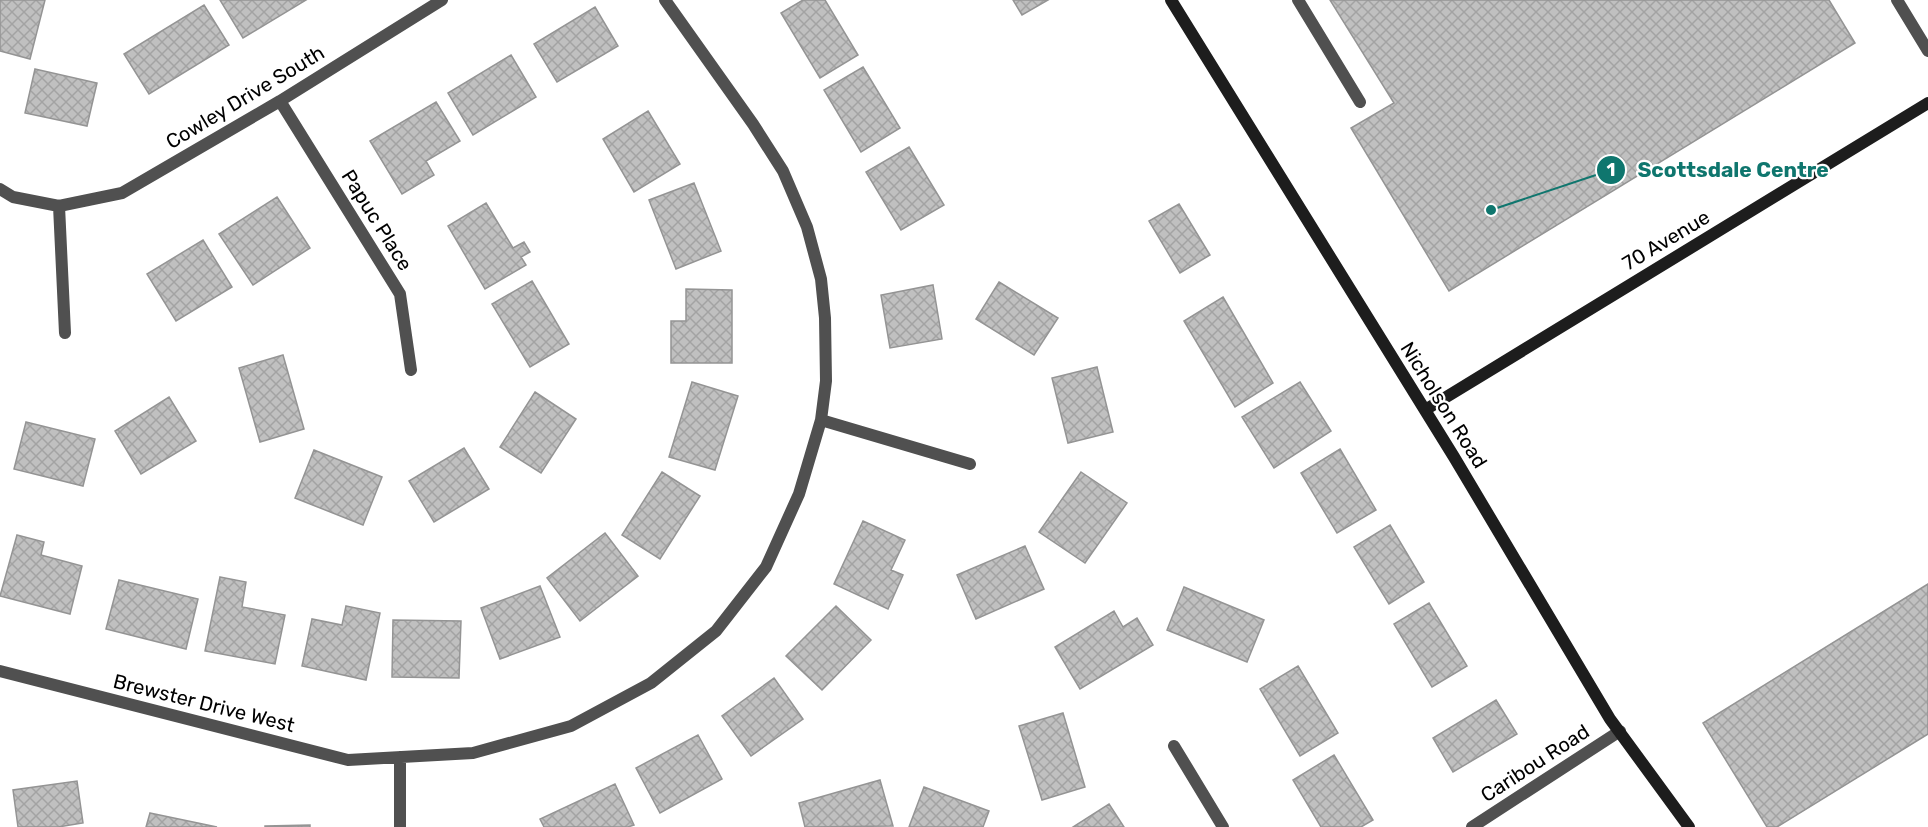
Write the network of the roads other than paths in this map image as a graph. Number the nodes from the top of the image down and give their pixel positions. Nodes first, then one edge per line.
1 (442, 0) edge
2 (665, 0) edge
3 (1171, 0) edge
4 (1298, 0) edge
5 (1897, 0) edge
6 (1928, 51) edge
7 (280, 101) junction
8 (1359, 102) dead end
9 (1928, 103) edge
10 (0, 189) edge
11 (59, 206) junction
12 (65, 333) dead end
13 (411, 370) dead end
14 (1425, 410) junction
15 (821, 420) junction
16 (970, 464) dead end
17 (0, 671) edge
18 (1620, 731) junction
19 (1174, 746) dead end
20 (400, 757) junction
21 (400, 827) edge
22 (1223, 827) edge
23 (1472, 827) edge
24 (1689, 827) edge

1 - 7 street, Cowley Drive South
2 - 15 street, Brewster Drive West
3 - 14 street, Nicholson Road
4 - 8 street
5 - 6 street
7 - 11 street, Cowley Drive South
7 - 13 street, Papuc Place
9 - 14 street, 70 Avenue
10 - 11 street, Cowley Drive South
11 - 12 street
14 - 18 street, Nicholson Road
15 - 16 street
15 - 20 street, Brewster Drive West
17 - 20 street, Brewster Drive West
18 - 23 street, Caribou Road
18 - 24 street, Nicholson Road
19 - 22 street
20 - 21 street

